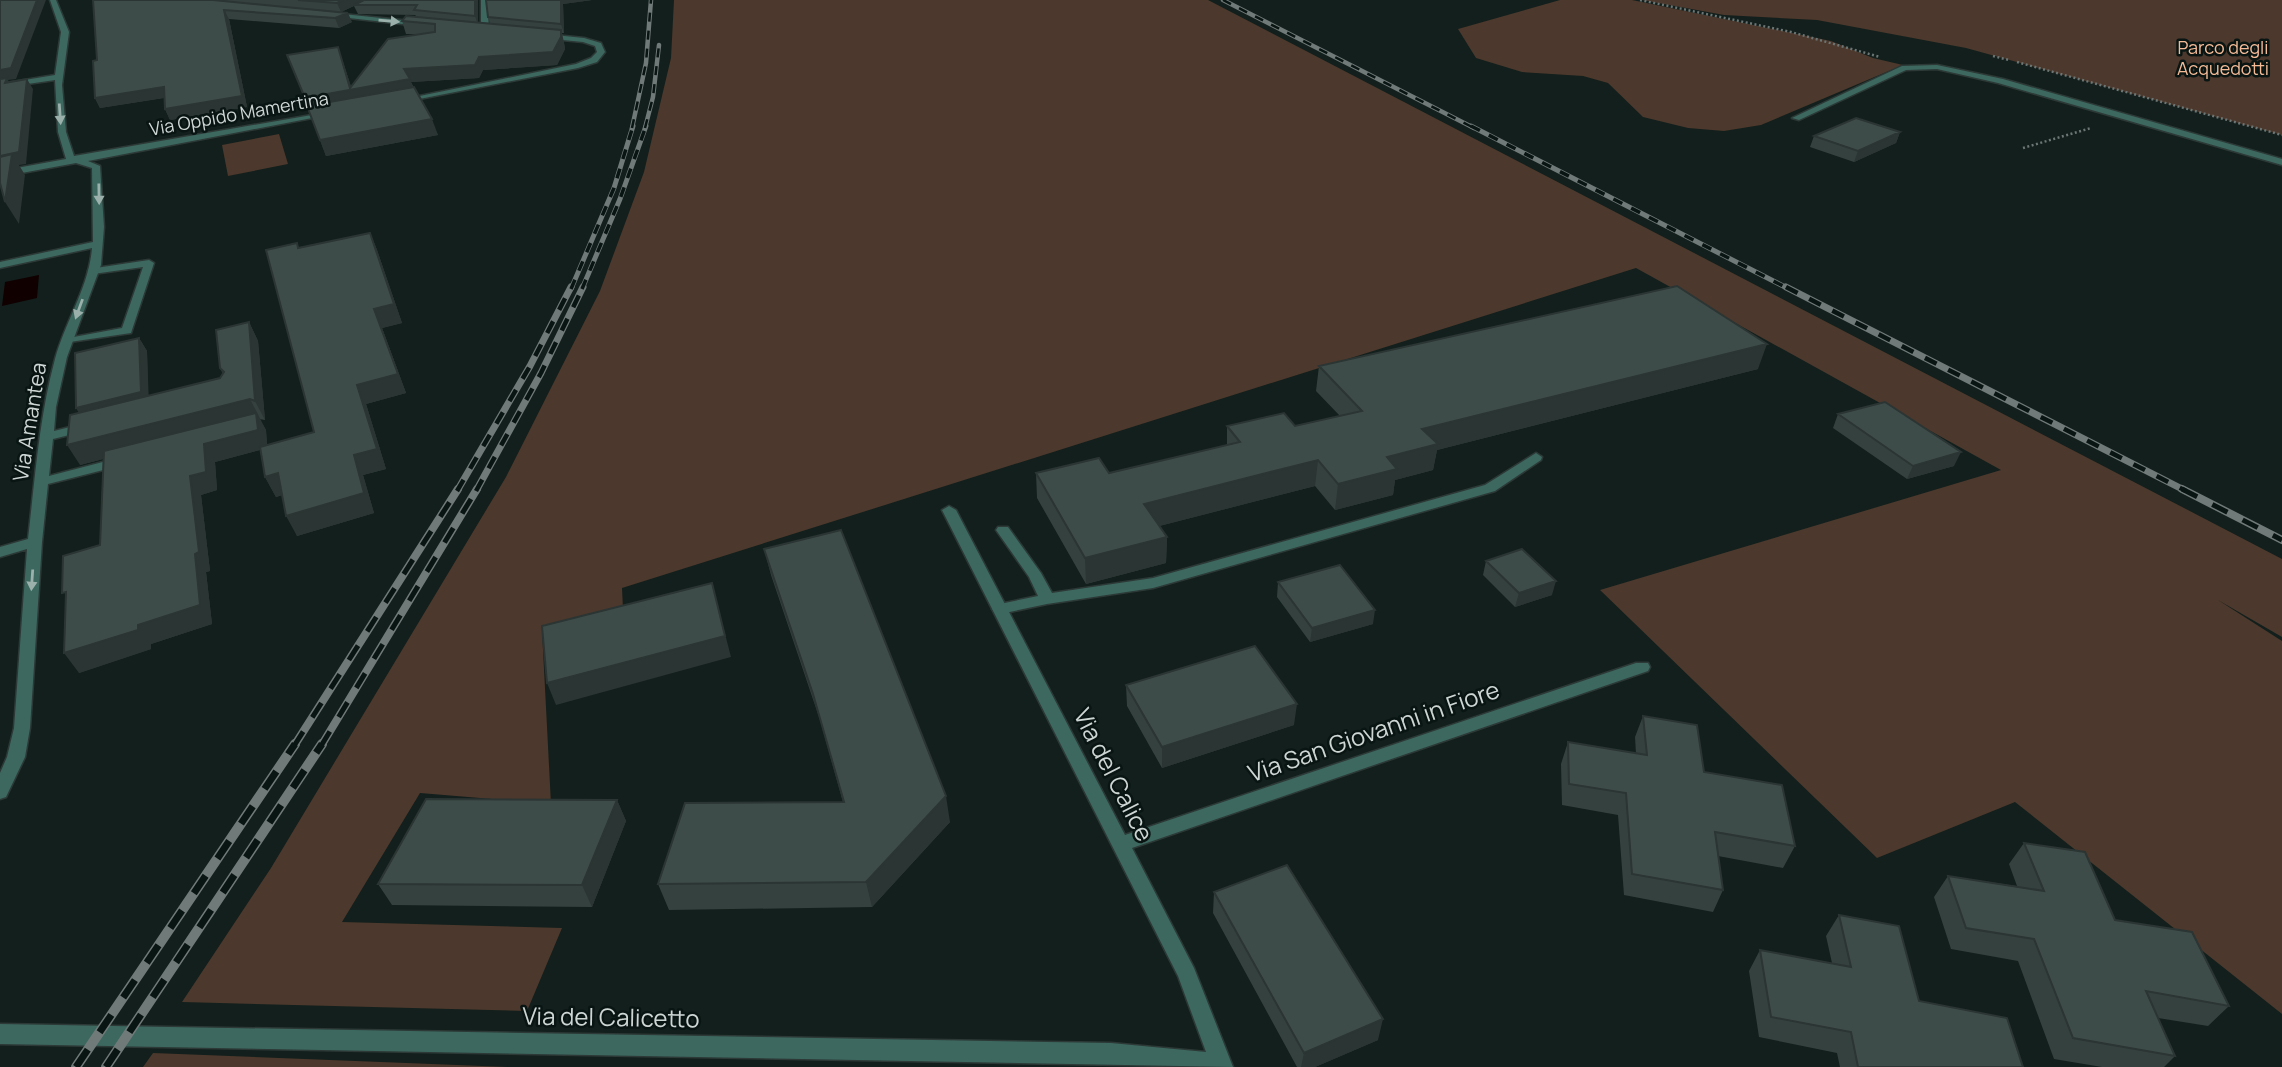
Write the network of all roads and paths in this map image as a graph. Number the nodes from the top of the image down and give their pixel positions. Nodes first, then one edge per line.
1 (53, 0) edge
2 (484, 0) edge
3 (1640, 0) edge
4 (353, 11) edge
5 (328, 15) edge
6 (341, 16) junction
7 (432, 25) edge
8 (472, 29) edge
9 (485, 30) junction
10 (498, 31) edge
11 (538, 35) edge
12 (1993, 56) dead end
13 (1919, 66) junction
14 (58, 77) junction
15 (0, 86) edge
16 (399, 101) edge
17 (346, 110) edge
18 (1796, 118) dead end
19 (2098, 127) dead end
20 (2282, 135) edge
21 (2023, 148) dead end
22 (76, 160) junction
23 (2282, 162) edge
24 (0, 174) edge
25 (98, 244) junction
26 (0, 265) edge
27 (93, 271) junction
28 (67, 341) junction
29 (98, 424) edge
30 (47, 437) junction
31 (1536, 457) dead end
32 (132, 459) edge
33 (42, 482) junction
34 (949, 510) dead end
35 (1003, 530) dead end
36 (35, 542) junction
37 (0, 551) edge
38 (1048, 599) junction
39 (1000, 609) junction
40 (1642, 667) dead end
41 (0, 792) edge
42 (1121, 844) junction
43 (0, 1034) edge
44 (1221, 1065) edge

1 - 14 street, Via Amantea
2 - 9 street
3 - 13 path
4 - 6 street
5 - 6 street
6 -> 7 street
8 - 9 street
9 - 10 street
11 - 16 street
12 - 20 path
13 - 18 street
13 - 23 street
14 - 15 street
14 -> 22 street, Via Amantea
17 - 22 street, Via Oppido Mamertina
19 - 21 path
22 - 24 street, Via Oppido Mamertina
22 -> 25 street, Via Amantea
25 - 26 street
25 - 27 street, Via Amantea
27 -> 28 street, Via Amantea
27 - 28 street
28 - 30 street, Via Amantea
29 - 30 street
30 - 33 street, Via Amantea
31 - 38 street
32 - 33 street
33 - 36 street, Via Amantea
34 - 39 street, Via del Calice
35 - 38 street
36 - 37 street
36 -> 41 street, Via Amantea
38 - 39 street
39 - 42 street, Via del Calice
40 - 42 street, Via San Giovanni in Fiore
42 - 44 street, Via del Calice
43 - 44 street, Via del Calicetto

